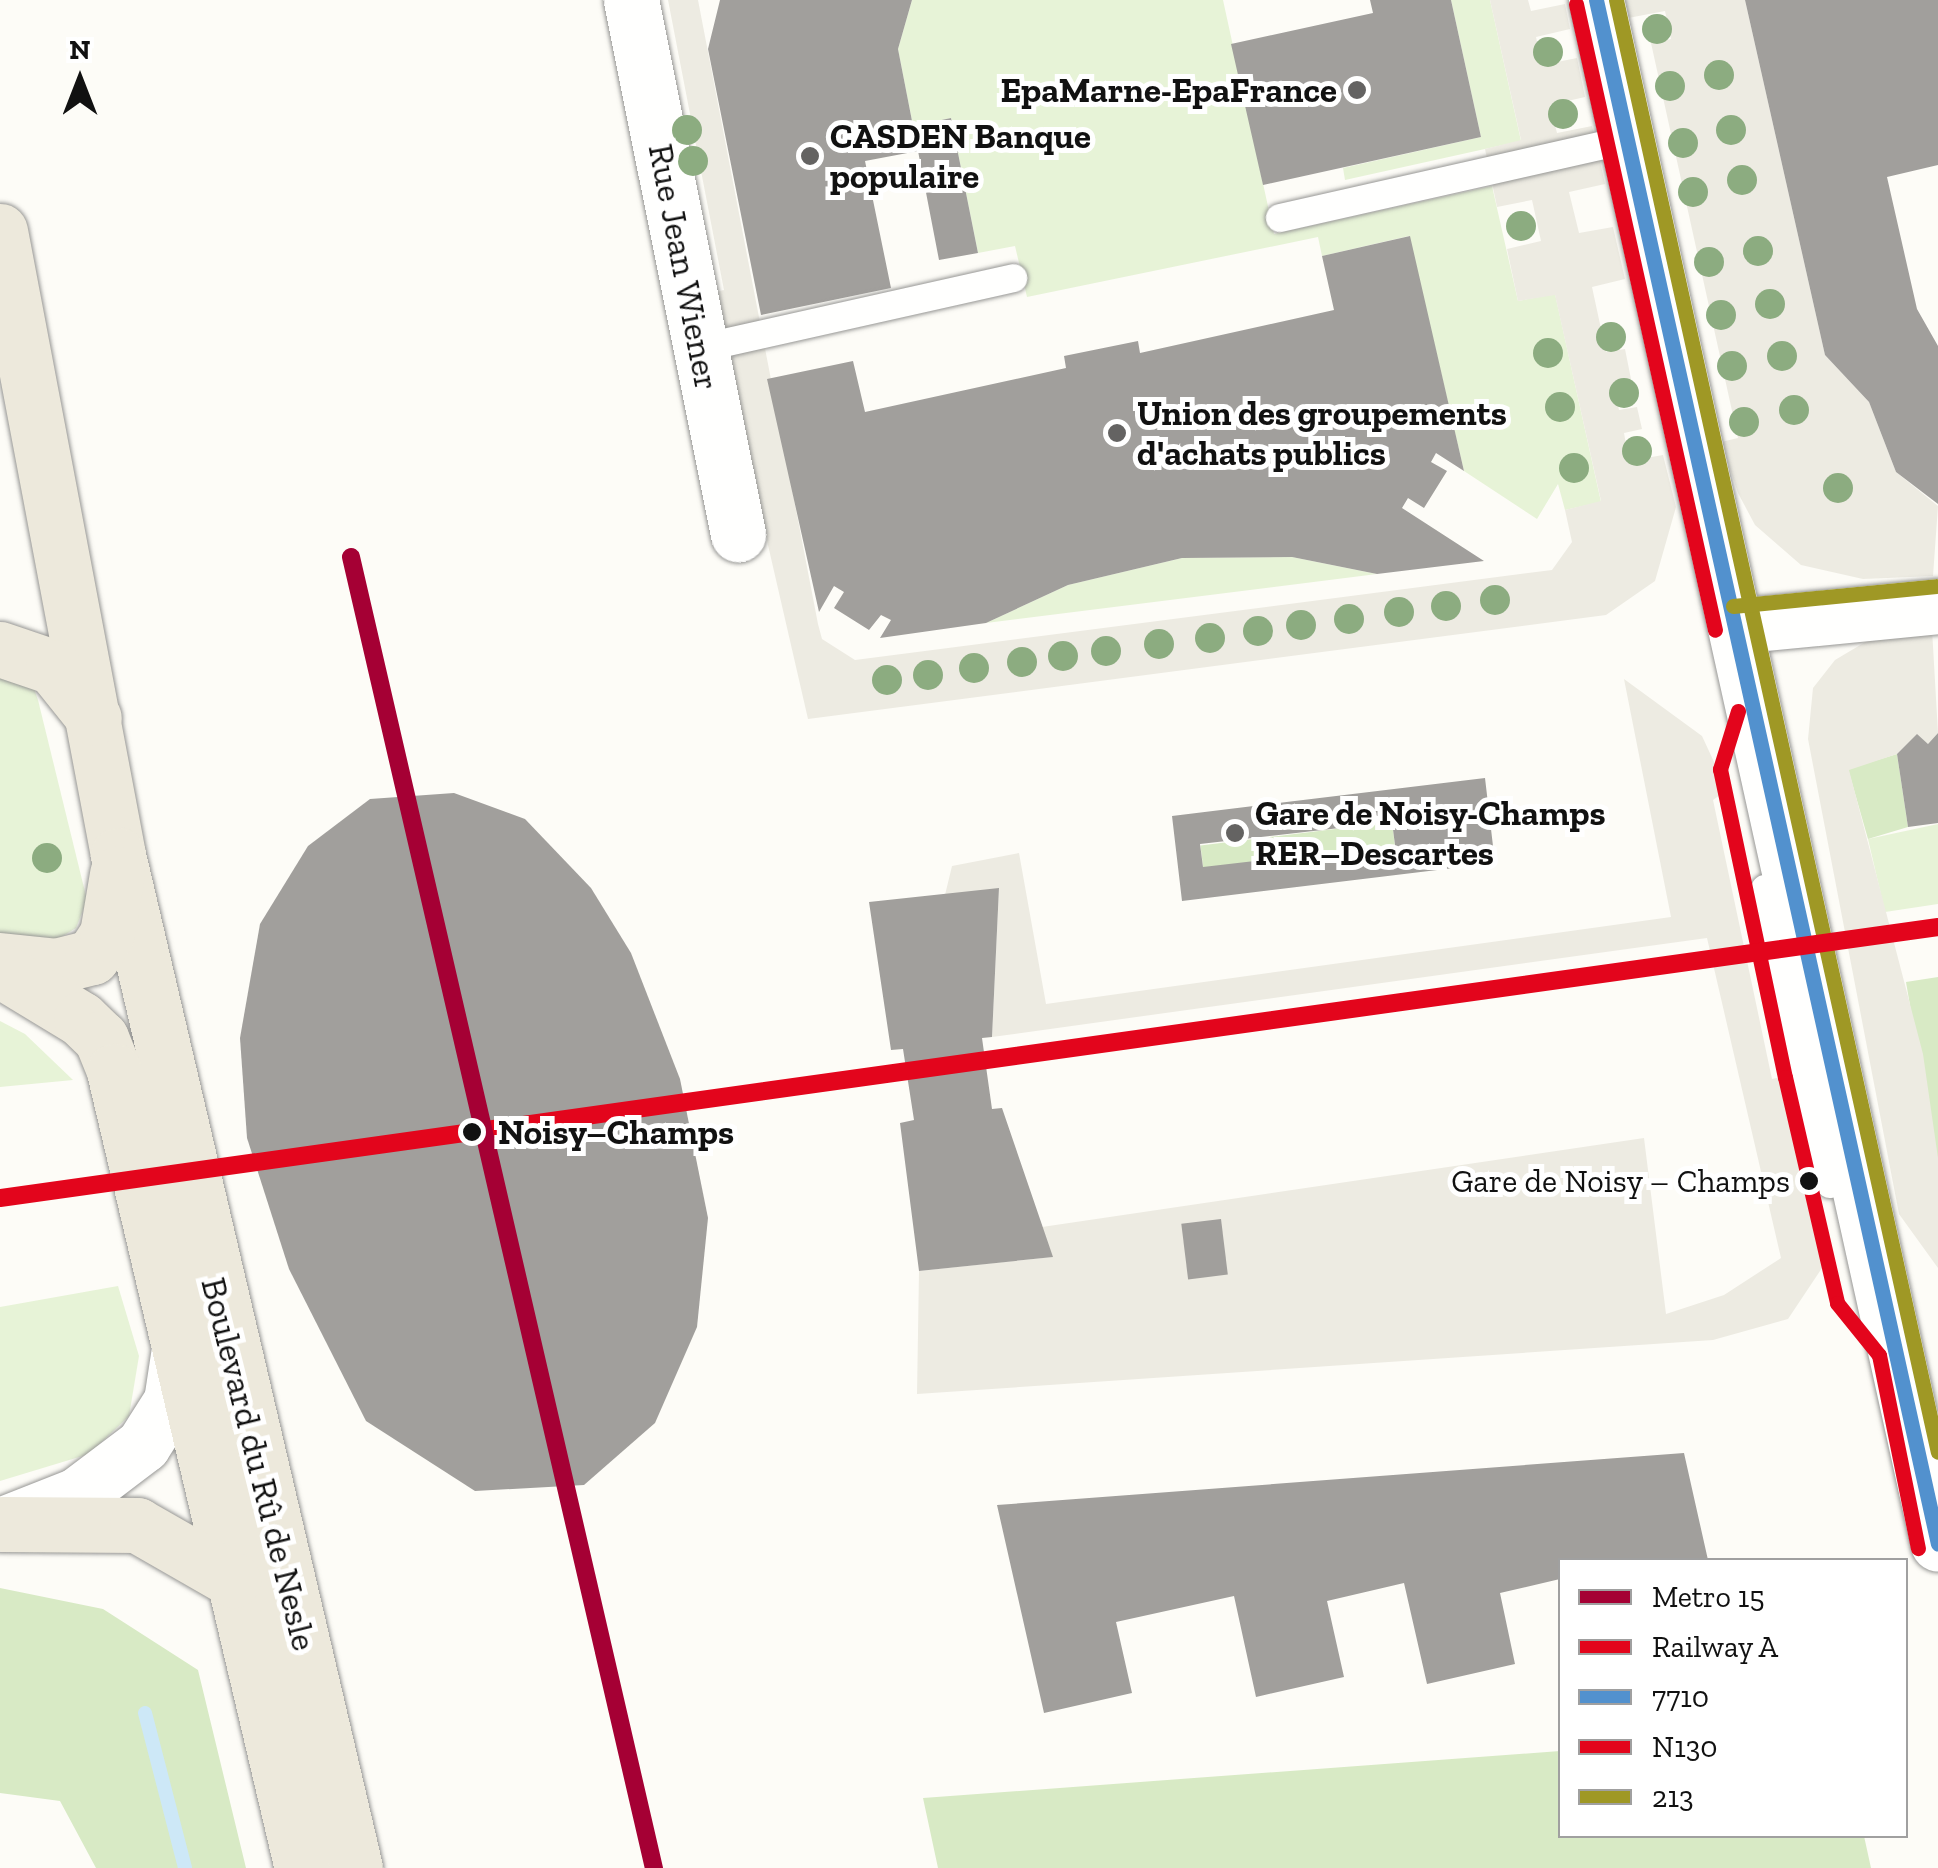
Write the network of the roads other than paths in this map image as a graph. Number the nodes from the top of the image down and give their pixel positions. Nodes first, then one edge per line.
1 (631, 0) edge
2 (1596, 0) edge
3 (1626, 140) junction
4 (1280, 218) dead end
5 (0, 231) edge
6 (1013, 278) dead end
7 (701, 348) junction
8 (738, 534) dead end
9 (1938, 606) edge
10 (1734, 626) junction
11 (0, 648) edge
12 (94, 718) junction
13 (118, 855) junction
14 (0, 960) edge
15 (0, 970) edge
16 (140, 1066) junction
17 (189, 1317) junction
18 (1918, 1345) edge
19 (2, 1524) edge
20 (1938, 1544) edge
21 (233, 1580) junction
22 (302, 1868) edge
23 (354, 1868) edge

1 - 7 street, Rue Jean Wiener
2 - 3 street
3 - 4 lane
3 - 10 street
5 - 12 main road
6 - 7 lane
7 - 8 street, Rue Jean Wiener
9 - 10 street
10 - 18 street
11 - 12 main road
12 - 13 main road
13 - 14 main road
13 - 16 main road, Boulevard du Rû de Nesle
15 - 16 main road
16 - 17 main road, Boulevard du Rû de Nesle
17 - 19 street
17 - 21 main road
17 - 23 main road, Boulevard du Rû de Nesle
18 - 20 street
19 - 21 main road
21 - 22 main road

